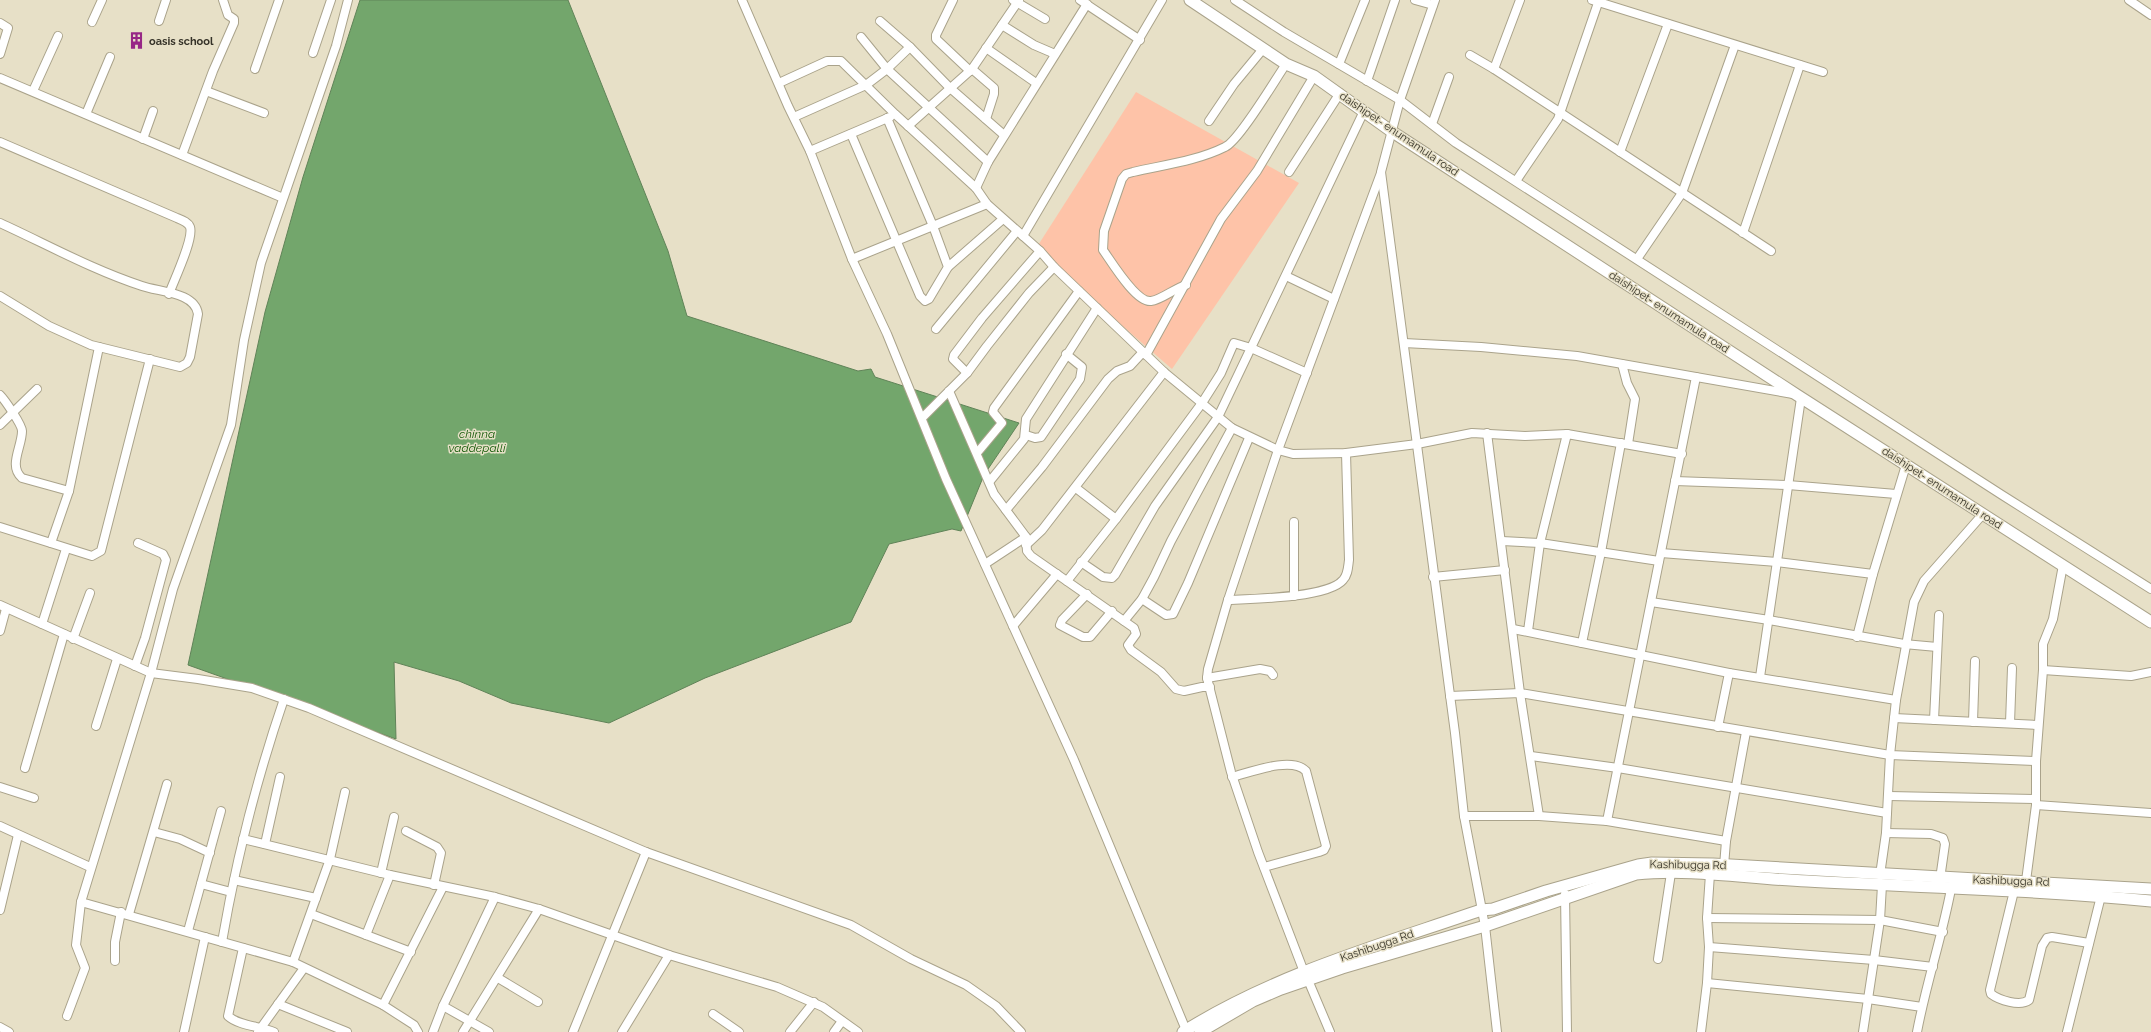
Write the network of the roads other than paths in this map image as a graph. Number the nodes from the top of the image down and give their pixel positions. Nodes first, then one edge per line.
1 (102, 0) edge
2 (166, 0) edge
3 (223, 0) edge
4 (279, 0) edge
5 (331, 0) edge
6 (348, 0) edge
7 (742, 0) edge
8 (953, 0) edge
9 (1162, 0) edge
10 (1190, 0) edge
11 (1235, 0) edge
12 (1365, 0) edge
13 (1395, 0) edge
14 (1415, 0) edge
15 (1520, 0) edge
16 (2130, 0) edge
17 (1016, 1) edge
18 (1597, 1) edge
19 (1084, 2) edge
20 (1434, 3) edge
21 (2151, 16) edge
22 (1045, 19) dead end
23 (159, 21) dead end
24 (880, 21) dead end
25 (92, 22) dead end
26 (0, 23) edge
27 (1668, 24) junction
28 (1002, 25) junction
29 (58, 36) dead end
30 (861, 37) dead end
31 (1140, 40) junction
32 (1735, 45) junction
33 (910, 47) junction
34 (986, 48) junction
35 (1264, 49) junction
36 (313, 53) dead end
37 (0, 54) edge
38 (1055, 54) junction
39 (1470, 55) dead end
40 (110, 57) dead end
41 (1286, 64) junction
42 (1339, 64) junction
43 (1800, 65) junction
44 (887, 68) junction
45 (255, 69) dead end
46 (1494, 69) junction
47 (971, 70) junction
48 (1823, 72) dead end
49 (1314, 76) junction
50 (1449, 77) dead end
51 (0, 78) edge
52 (1367, 81) junction
53 (779, 83) junction
54 (1036, 83) junction
55 (866, 85) junction
56 (949, 88) junction
57 (206, 91) junction
58 (33, 92) junction
59 (1340, 93) junction
60 (1400, 100) junction
61 (928, 107) junction
62 (1364, 110) junction
63 (153, 111) dead end
64 (264, 113) dead end
65 (1560, 113) junction
66 (86, 114) junction
67 (891, 116) junction
68 (794, 117) junction
69 (986, 119) junction
70 (1209, 121) dead end
71 (1432, 124) junction
72 (908, 126) junction
73 (1391, 130) junction
74 (851, 134) junction
75 (1004, 135) junction
76 (143, 139) junction
77 (0, 142) edge
78 (810, 151) junction
79 (1620, 152) junction
80 (182, 155) junction
81 (988, 162) junction
82 (1289, 172) dead end
83 (1381, 172) junction
84 (1516, 181) junction
85 (976, 188) junction
86 (1682, 193) junction
87 (283, 198) junction
88 (987, 204) junction
89 (1003, 219) junction
90 (0, 223) edge
91 (933, 226) junction
92 (1743, 232) junction
93 (1020, 234) junction
94 (896, 240) junction
95 (1770, 251) dead end
96 (1040, 252) junction
97 (852, 259) junction
98 (1637, 259) junction
99 (948, 267) junction
100 (1054, 267) junction
101 (1286, 276) junction
102 (1186, 285) junction
103 (1079, 291) junction
104 (169, 294) junction
105 (0, 296) edge
106 (1334, 299) junction
107 (1097, 308) junction
108 (936, 329) dead end
109 (1404, 343) junction
110 (99, 347) junction
111 (1251, 348) junction
112 (1066, 354) junction
113 (1145, 354) junction
114 (150, 359) junction
115 (1622, 364) junction
116 (1164, 372) junction
117 (967, 373) junction
118 (1306, 373) junction
119 (1696, 377) junction
120 (38, 389) dead end
121 (949, 391) junction
122 (0, 395) edge
123 (1799, 396) junction
124 (1202, 403) junction
125 (14, 413) junction
126 (1218, 416) junction
127 (923, 417) junction
128 (0, 425) edge
129 (1232, 428) junction
130 (1487, 433) junction
131 (1567, 434) junction
132 (1026, 435) junction
133 (1249, 438) junction
134 (1417, 444) junction
135 (1624, 444) junction
136 (1278, 450) junction
137 (977, 453) junction
138 (1346, 453) junction
139 (1682, 454) junction
140 (1906, 465) junction
141 (990, 481) junction
142 (1675, 481) junction
143 (1788, 485) junction
144 (1076, 488) junction
145 (69, 491) junction
146 (1896, 494) junction
147 (1006, 510) junction
148 (1983, 514) junction
149 (1116, 520) junction
150 (1294, 522) dead end
151 (0, 527) edge
152 (1026, 541) junction
153 (1502, 541) junction
154 (51, 543) junction
155 (138, 543) dead end
156 (1540, 543) junction
157 (66, 549) junction
158 (1601, 552) junction
159 (1660, 557) junction
160 (1081, 562) junction
161 (1777, 562) junction
162 (985, 564) junction
163 (2062, 565) junction
164 (1505, 570) junction
165 (1057, 574) junction
166 (1873, 574) junction
167 (1433, 577) junction
168 (1068, 581) junction
169 (2151, 588) edge
170 (90, 593) dead end
171 (1087, 594) junction
172 (1294, 596) junction
173 (1142, 599) junction
174 (1228, 600) junction
175 (1651, 602) junction
176 (3, 607) edge
177 (1112, 612) junction
178 (1939, 615) dead end
179 (1768, 620) junction
180 (1124, 621) junction
181 (2151, 622) edge
182 (42, 624) junction
183 (1013, 626) junction
184 (1513, 629) junction
185 (0, 631) edge
186 (1528, 631) junction
187 (64, 634) junction
188 (1857, 637) junction
189 (73, 639) junction
190 (1582, 643) junction
191 (1904, 644) junction
192 (1937, 647) junction
193 (1639, 654) junction
194 (118, 659) junction
195 (1975, 660) dead end
196 (135, 666) junction
197 (2012, 668) dead end
198 (2043, 670) junction
199 (2151, 672) edge
200 (151, 673) junction
201 (1729, 673) junction
202 (1273, 675) dead end
203 (1760, 677) junction
204 (1207, 678) junction
205 (1210, 687) junction
206 (1520, 693) junction
207 (1450, 696) junction
208 (284, 699) junction
209 (1896, 700) junction
210 (1630, 710) junction
211 (1894, 718) junction
212 (1934, 720) junction
213 (1973, 722) junction
214 (2010, 723) junction
215 (96, 726) dead end
216 (2037, 726) junction
217 (1718, 727) junction
218 (1746, 732) junction
219 (1890, 755) junction
220 (1531, 756) junction
221 (2036, 761) junction
222 (25, 768) dead end
223 (1618, 768) junction
224 (280, 777) dead end
225 (1232, 777) junction
226 (167, 784) dead end
227 (0, 787) edge
228 (1736, 788) junction
229 (345, 792) dead end
230 (1889, 796) junction
231 (34, 798) dead end
232 (2036, 802) junction
233 (221, 811) dead end
234 (1887, 812) junction
235 (2151, 812) edge
236 (1464, 816) junction
237 (1539, 816) junction
238 (394, 817) dead end
239 (1607, 821) junction
240 (0, 826) edge
241 (406, 831) dead end
242 (154, 832) junction
243 (1886, 833) junction
244 (18, 834) junction
245 (244, 839) junction
246 (1726, 841) junction
247 (264, 844) junction
248 (646, 852) junction
249 (210, 853) junction
250 (330, 859) junction
251 (1724, 866) junction
252 (90, 867) junction
253 (1264, 867) junction
254 (1671, 873) junction
255 (386, 874) junction
256 (1710, 874) junction
257 (1940, 879) junction
258 (234, 880) junction
259 (1881, 880) junction
260 (2026, 881) junction
261 (201, 884) junction
262 (434, 885) junction
263 (443, 887) junction
264 (1951, 889) junction
265 (2151, 889) edge
266 (2102, 891) junction
267 (231, 892) junction
268 (1565, 892) junction
269 (2014, 892) junction
270 (495, 897) junction
271 (316, 898) junction
272 (2151, 901) edge
273 (80, 902) junction
274 (539, 909) junction
275 (0, 910) edge
276 (1482, 910) junction
277 (125, 913) junction
278 (310, 914) junction
279 (1707, 918) junction
280 (1880, 920) junction
281 (1485, 926) junction
282 (188, 931) junction
283 (1943, 932) junction
284 (366, 935) junction
285 (614, 935) junction
286 (205, 937) junction
287 (222, 942) junction
288 (2090, 943) junction
289 (1709, 947) junction
290 (244, 948) junction
291 (410, 952) junction
292 (669, 955) junction
293 (1658, 959) dead end
294 (1874, 960) junction
295 (115, 961) dead end
296 (293, 962) junction
297 (1933, 967) junction
298 (304, 968) junction
299 (1306, 976) junction
300 (498, 978) junction
301 (1707, 983) junction
302 (1868, 999) junction
303 (538, 1002) dead end
304 (814, 1002) junction
305 (278, 1004) junction
306 (383, 1005) junction
307 (443, 1006) junction
308 (1922, 1007) junction
309 (713, 1014) dead end
310 (67, 1016) dead end
311 (842, 1021) junction
312 (469, 1022) junction
313 (0, 1027) edge
314 (260, 1029) edge
315 (1185, 1031) edge
316 (9, 1032) edge
317 (184, 1032) edge
318 (274, 1032) edge
319 (347, 1032) edge
320 (418, 1032) edge
321 (433, 1032) edge
322 (463, 1032) edge
323 (489, 1032) edge
324 (573, 1032) edge
325 (622, 1032) edge
326 (739, 1032) edge
327 (790, 1032) edge
328 (834, 1032) edge
329 (858, 1032) edge
330 (1021, 1032) edge
331 (1200, 1032) edge
332 (1330, 1032) edge
333 (1497, 1032) edge
334 (1567, 1032) edge
335 (1701, 1032) edge
336 (1863, 1032) edge
337 (1917, 1032) edge
338 (2067, 1032) edge

1 - 25 street
2 - 23 street
3 - 57 street
4 - 45 street
5 - 36 street
6 - 87 street
7 - 53 street
8 - 47 street
9 - 31 street
10 - 35 main road, daishipet- enumamula road
11 - 42 street
12 - 42 street
13 - 52 street
14 - 20 street
15 - 46 street
16 - 21 street
17 - 22 street
17 - 28 street
18 - 27 street
18 - 65 street
19 - 31 street
19 - 38 street
20 - 60 street
24 - 33 street
26 - 37 street
27 - 32 street
27 - 79 street
28 - 34 street
28 - 38 street
29 - 58 street
30 - 44 street
31 - 93 street
32 - 43 street
32 - 86 street
33 - 44 street
33 - 56 street
34 - 47 street
34 - 54 street
35 - 41 main road, daishipet- enumamula road
35 - 70 street
38 - 54 street
39 - 46 street
40 - 66 street
41 - 49 main road, daishipet- enumamula road
41 - 102 street
42 - 52 street
43 - 48 street
43 - 92 street
44 - 55 street
44 - 61 street
46 - 65 street
47 - 56 street
47 - 69 street
49 - 59 main road, daishipet- enumamula road
49 - 102 street
50 - 71 street
51 - 58 street
52 - 60 street
53 - 55 street
53 - 68 street
54 - 75 street
55 - 67 street
55 - 68 street
56 - 61 street
56 - 69 street
57 - 64 street
57 - 80 street
58 - 66 street
59 - 62 main road, daishipet- enumamula road
59 - 82 street
60 - 71 street
60 - 73 street
61 - 72 street
61 - 81 street
62 - 73 main road, daishipet- enumamula road
62 - 101 street
63 - 76 street
65 - 79 street
65 - 84 street
66 - 76 street
67 - 72 street
67 - 74 street
67 - 91 street
68 - 78 street
69 - 75 street
71 - 84 street
72 - 85 street
73 - 83 street
73 - 123 main road, daishipet- enumamula road
74 - 78 street
74 - 94 street
75 - 81 street
76 - 80 street
77 - 104 street
78 - 97 street
79 - 86 street
80 - 87 street
81 - 85 street
83 - 106 street
83 - 109 street
84 - 98 street
85 - 88 street
86 - 92 street
86 - 98 street
87 - 200 street
88 - 89 street
88 - 91 street
89 - 93 street
89 - 99 street
90 - 104 street
91 - 94 street
91 - 99 street
92 - 95 street
93 - 96 street
93 - 108 street
94 - 97 street
94 - 99 street
96 - 100 street
96 - 117 street
97 - 127 street
98 - 169 street
100 - 103 street
100 - 117 street
101 - 106 street
101 - 111 street
102 - 113 street
103 - 107 street
103 - 137 street
104 - 114 street
105 - 110 street
106 - 118 street
107 - 112 street
107 - 113 street
109 - 115 street
109 - 134 street
110 - 114 street
110 - 145 street
111 - 118 street
111 - 124 street
111 - 126 street
112 - 132 street
112 - 132 street
113 - 116 street
113 - 147 street
114 - 157 street
115 - 119 street
115 - 135 street
116 - 124 street
116 - 144 street
117 - 121 street
118 - 136 street
119 - 123 street
119 - 139 street
120 - 125 street
121 - 127 street
121 - 137 street
122 - 125 street
123 - 140 main road, daishipet- enumamula road
123 - 143 street
124 - 126 street
124 - 149 street
125 - 128 street
125 - 145 street
126 - 129 street
126 - 160 street
127 - 162 street
129 - 133 street
129 - 173 street
130 - 131 street
130 - 134 street
130 - 153 street
131 - 135 street
131 - 156 street
132 - 141 street
133 - 136 street
133 - 173 street
134 - 138 street
134 - 167 street
135 - 139 street
135 - 158 street
136 - 138 street
136 - 174 street
137 - 141 street
138 - 172 street
139 - 142 street
140 - 146 street
140 - 148 main road, daishipet- enumamula road
141 - 147 street
142 - 143 street
142 - 159 street
143 - 146 street
143 - 161 street
144 - 149 street
144 - 152 street
145 - 154 street
146 - 166 street
147 - 152 street
148 - 163 main road, daishipet- enumamula road
148 - 191 street
149 - 160 street
150 - 172 street
151 - 154 street
152 - 162 street
152 - 165 street
153 - 156 street
153 - 164 street
154 - 157 street
155 - 196 street
156 - 158 street
156 - 186 street
157 - 182 street
158 - 159 street
158 - 190 street
159 - 161 street
159 - 175 street
160 - 168 street
161 - 166 street
161 - 179 street
162 - 183 street
163 - 181 main road, daishipet- enumamula road
163 - 198 street
164 - 167 street
164 - 184 street
165 - 168 street
165 - 183 street
166 - 188 street
167 - 207 street
168 - 171 street
170 - 189 street
171 - 177 street
171 - 177 street
172 - 174 street
173 - 180 street
174 - 204 street
175 - 179 street
175 - 193 street
176 - 182 street
176 - 185 street
177 - 180 street
178 - 192 street
179 - 188 street
179 - 203 street
180 - 205 street
182 - 187 street
183 - 315 street
184 - 186 street
184 - 206 street
186 - 190 street
187 - 189 street
187 - 222 street
188 - 191 street
189 - 194 street
190 - 193 street
191 - 192 street
191 - 209 street
192 - 212 street
193 - 201 street
193 - 210 street
194 - 196 street
194 - 215 street
195 - 213 street
196 - 200 street
197 - 214 street
198 - 199 street
198 - 216 street
200 - 208 street
200 - 252 street
201 - 203 street
201 - 217 street
202 - 204 street
203 - 209 street
204 - 205 street
205 - 225 street
206 - 207 street
206 - 210 street
206 - 220 street
207 - 236 street
208 - 245 street
208 - 248 street
209 - 211 street
210 - 217 street
210 - 223 street
211 - 212 street
211 - 219 street
212 - 213 street
213 - 214 street
214 - 216 street
216 - 221 street
217 - 218 street
218 - 219 street
218 - 228 street
219 - 221 street
219 - 230 street
220 - 223 street
220 - 237 street
221 - 232 street
223 - 228 street
223 - 239 street
224 - 247 street
225 - 253 street
225 - 253 street
226 - 242 street
227 - 231 street
228 - 234 street
228 - 246 street
229 - 250 street
230 - 232 street
230 - 234 street
232 - 235 street
232 - 260 street
233 - 249 street
234 - 243 street
236 - 237 street
236 - 276 street
237 - 239 street
238 - 255 street
239 - 246 street
240 - 244 street
241 - 262 street
242 - 249 street
242 - 277 street
243 - 257 street
243 - 259 street
244 - 252 street
244 - 275 street
245 - 247 street
245 - 258 street
246 - 251 street
247 - 250 street
248 - 285 street
248 - 330 street
249 - 261 street
250 - 255 street
250 - 271 street
251 - 259 main road, Kashibugga Rd
251 - 268 main road, Kashibugga Rd
252 - 273 street
253 - 299 street
254 - 256 main road, Kashibugga Rd
254 - 268 main road, Kashibugga Rd
254 - 293 street
255 - 262 street
255 - 284 street
256 - 259 main road, Kashibugga Rd
256 - 279 street
257 - 259 main road, Kashibugga Rd
257 - 260 main road, Kashibugga Rd
258 - 267 street
258 - 271 street
259 - 264 main road, Kashibugga Rd
259 - 280 street
260 - 266 main road, Kashibugga Rd
261 - 267 street
261 - 282 street
262 - 263 street
263 - 270 street
263 - 291 street
264 - 269 main road, Kashibugga Rd
264 - 283 street
265 - 266 main road, Kashibugga Rd
266 - 269 main road, Kashibugga Rd
266 - 272 main road, Kashibugga Rd
266 - 288 street
267 - 287 street
268 - 276 main road, Kashibugga Rd
268 - 281 main road, Kashibugga Rd
268 - 334 street
269 - 288 street
270 - 274 street
270 - 307 street
271 - 278 street
273 - 277 street
273 - 310 street
274 - 285 street
274 - 300 street
276 - 281 street
276 - 299 main road, Kashibugga Rd
277 - 282 street
277 - 295 street
278 - 284 street
278 - 296 street
279 - 280 street
279 - 289 street
280 - 283 street
280 - 294 street
281 - 299 main road, Kashibugga Rd
281 - 333 street
282 - 286 street
283 - 297 street
284 - 291 street
285 - 292 street
285 - 324 street
286 - 287 street
286 - 317 street
287 - 290 street
288 - 338 street
289 - 294 street
289 - 301 street
290 - 296 street
290 - 314 street
291 - 306 street
292 - 304 street
292 - 325 street
294 - 297 street
294 - 302 street
296 - 298 street
297 - 308 street
298 - 305 street
298 - 306 street
299 - 315 main road, Kashibugga Rd
299 - 331 main road, Kashibugga Rd
299 - 332 street
300 - 303 street
300 - 312 street
301 - 302 street
301 - 335 street
302 - 308 street
302 - 336 street
304 - 311 street
304 - 327 street
305 - 314 street
305 - 319 street
306 - 320 street
307 - 312 street
307 - 321 street
308 - 337 street
309 - 326 street
311 - 328 street
311 - 329 street
312 - 322 street
312 - 323 street
313 - 316 street
314 - 318 street

